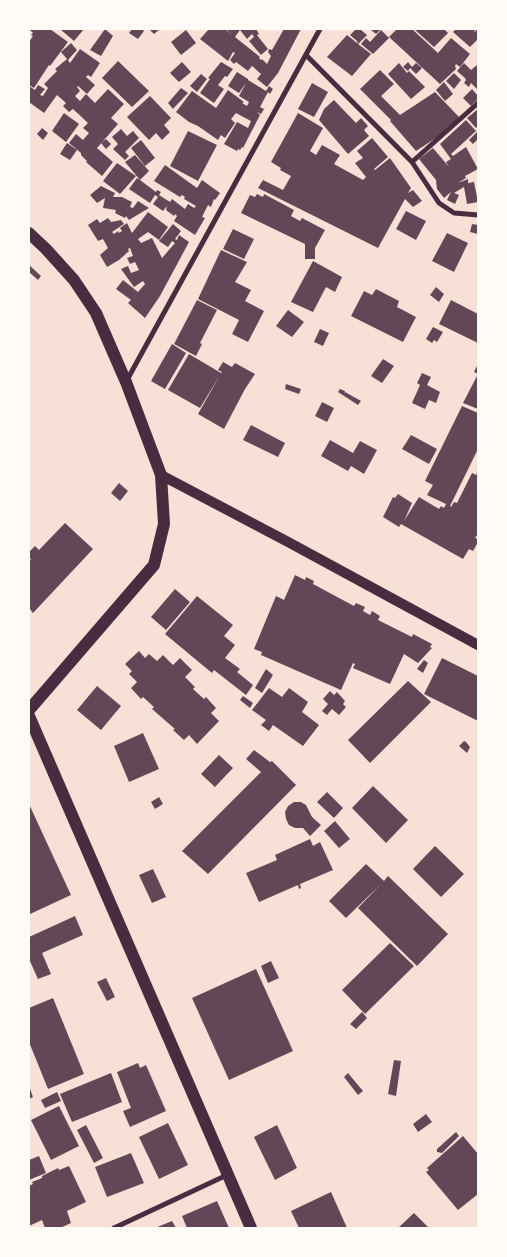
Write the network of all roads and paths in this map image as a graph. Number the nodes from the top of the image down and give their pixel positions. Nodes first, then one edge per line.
1 (320, 29) edge
2 (306, 55) junction
3 (478, 103) edge
4 (412, 162) junction
5 (478, 215) edge
6 (29, 233) edge
7 (126, 382) junction
8 (161, 474) junction
9 (478, 645) edge
10 (29, 710) edge
11 (29, 716) edge
12 (227, 1175) junction
13 (114, 1228) edge
14 (250, 1228) edge

1 - 2 street
2 - 4 street
2 - 7 street
3 - 4 street
4 - 5 street
6 - 7 main road
7 - 8 main road
8 - 9 main road
8 - 10 main road
11 - 12 main road
12 - 13 street
12 - 14 main road

